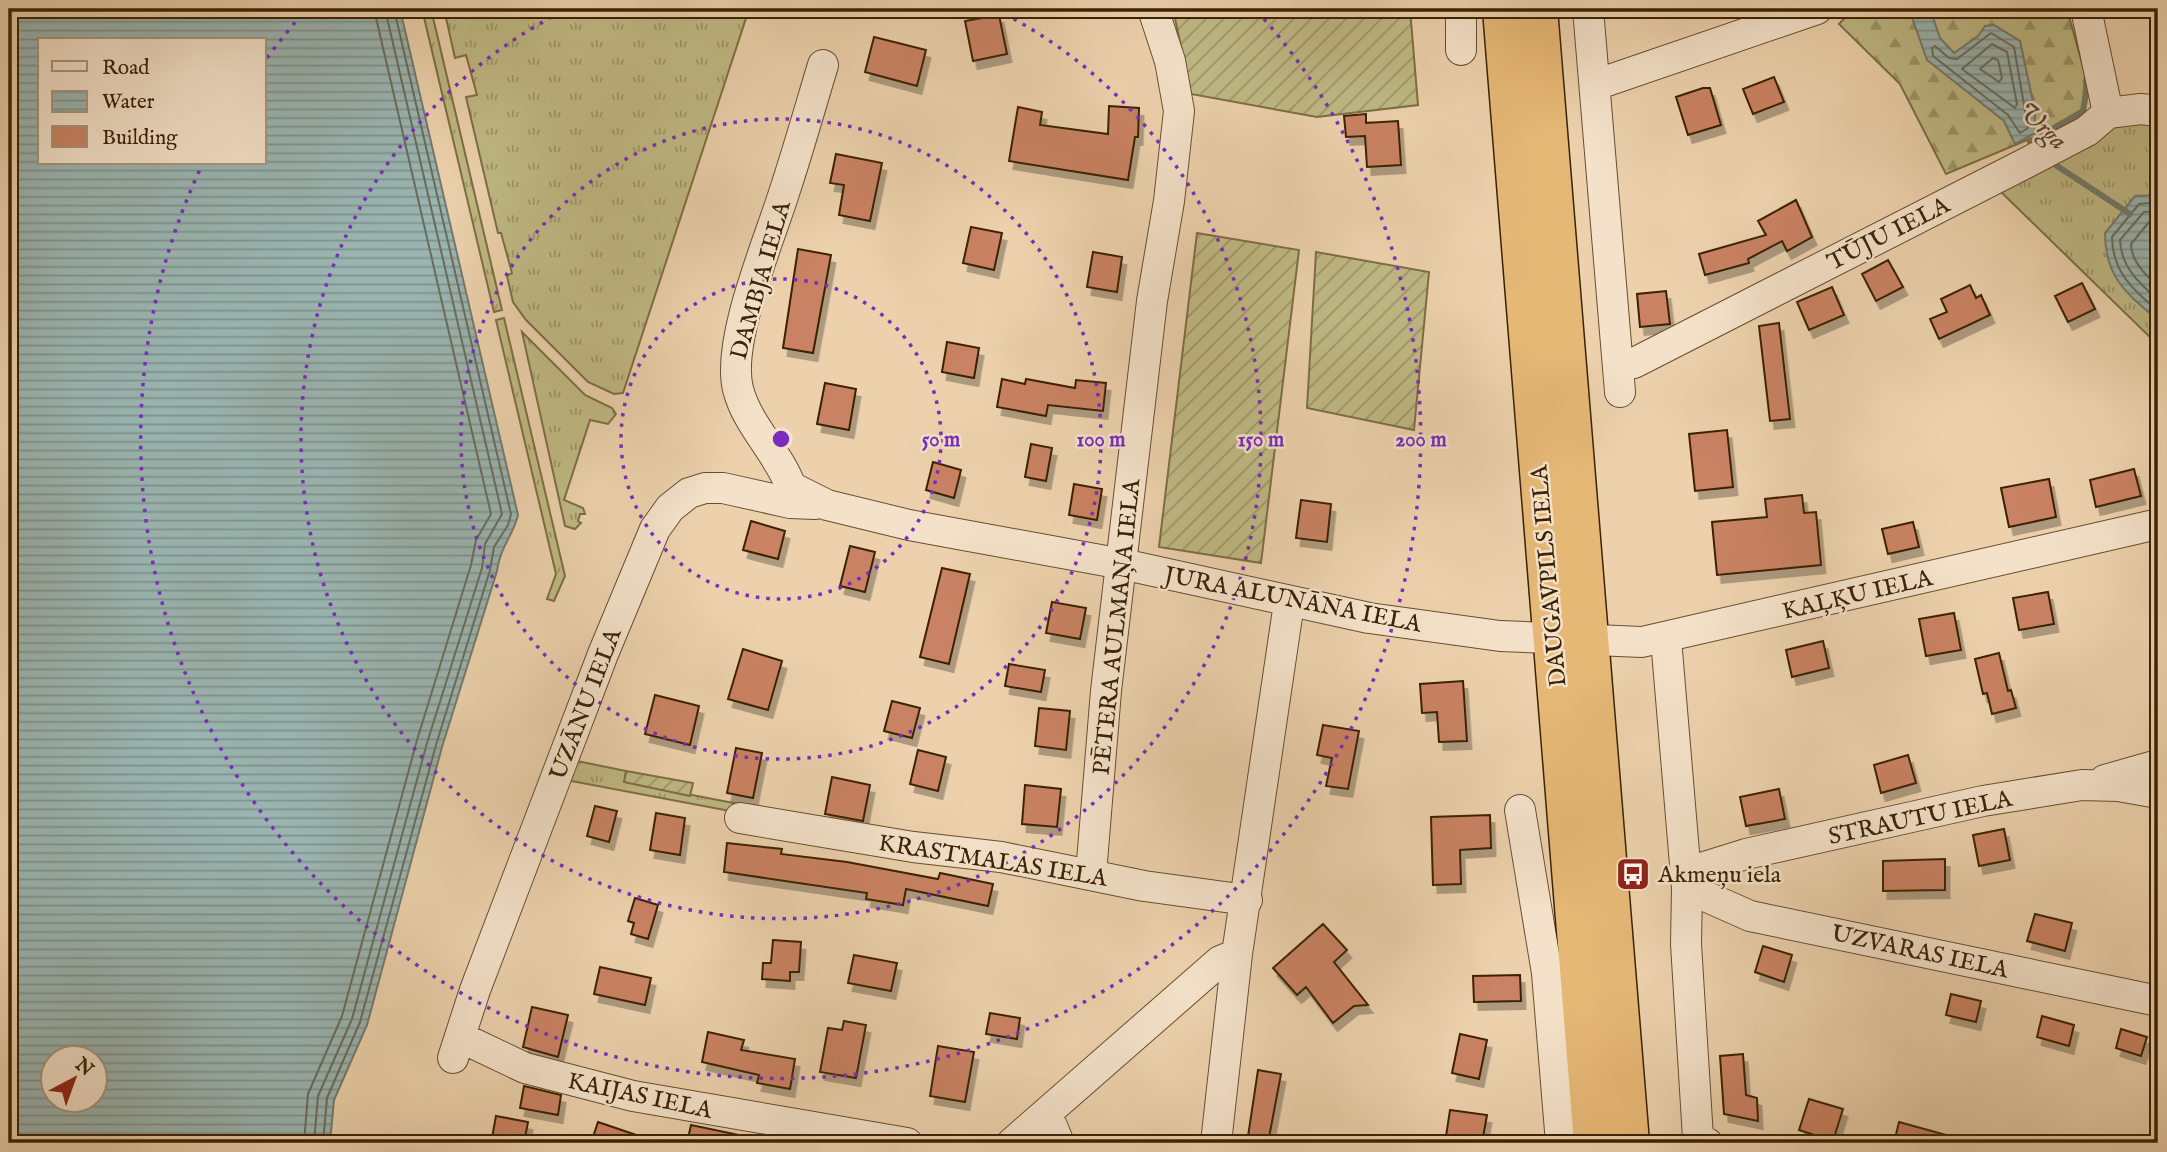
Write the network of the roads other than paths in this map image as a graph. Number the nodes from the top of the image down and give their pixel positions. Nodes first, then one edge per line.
1 (1153, 9) edge
2 (1461, 9) edge
3 (1502, 9) edge
4 (1538, 9) edge
5 (1588, 9) edge
6 (1817, 9) edge
7 (2086, 9) edge
8 (1461, 51) dead end
9 (823, 65) dead end
10 (1595, 85) junction
11 (2158, 111) edge
12 (2108, 113) junction
13 (791, 487) joint
14 (827, 505) junction
15 (2158, 524) edge
16 (1122, 564) junction
17 (1289, 603) junction
18 (1571, 638) junction
19 (1666, 639) junction
20 (2158, 765) edge
21 (2088, 785) junction
22 (2158, 793) edge
23 (1520, 810) dead end
24 (740, 818) dead end
25 (1091, 874) junction
26 (1686, 881) junction
27 (1247, 900) junction
28 (1237, 954) junction
29 (2158, 1001) edge
30 (458, 1048) joint
31 (1047, 1114) junction
32 (1703, 1141) edge
33 (907, 1143) edge
34 (1012, 1143) edge
35 (1059, 1143) edge
36 (1216, 1143) edge
37 (1561, 1143) edge
38 (1593, 1143) edge
39 (1630, 1143) edge

1 - 16 street, PĒTERA AULMAŅA IELA
2 - 8 street
3 - 18 highway, DAUGAVPILS IELA
4 - 18 highway, DAUGAVPILS IELA
5 - 10 street
6 - 10 street
7 - 12 street
9 - 13 street, DAMBJA IELA
10 - 12 street, TŪJU IELA
11 - 12 street
13 - 14 street, JURA ALUNĀNA IELA
14 - 16 street, JURA ALUNĀNA IELA
14 - 30 street, UZĀNU IELA
15 - 19 street, KAĻĶU IELA
16 - 17 street, JURA ALUNĀNA IELA
16 - 25 street, PĒTERA AULMAŅA IELA
17 - 18 street, JURA ALUNĀNA IELA
17 - 27 street
18 - 19 street, KAĻĶU IELA
18 - 38 highway, DAUGAVPILS IELA
18 - 39 highway, DAUGAVPILS IELA
19 - 26 street
20 - 21 street
21 - 22 street, STRAUTU IELA
21 - 26 street, STRAUTU IELA
23 - 37 street
24 - 25 street, KRASTMALAS IELA
25 - 27 street, KRASTMALAS IELA
26 - 29 street, UZVARAS IELA
26 - 32 street
27 - 28 street
28 - 31 street
28 - 36 street
30 - 33 street, KAIJAS IELA
31 - 34 street
31 - 35 street

